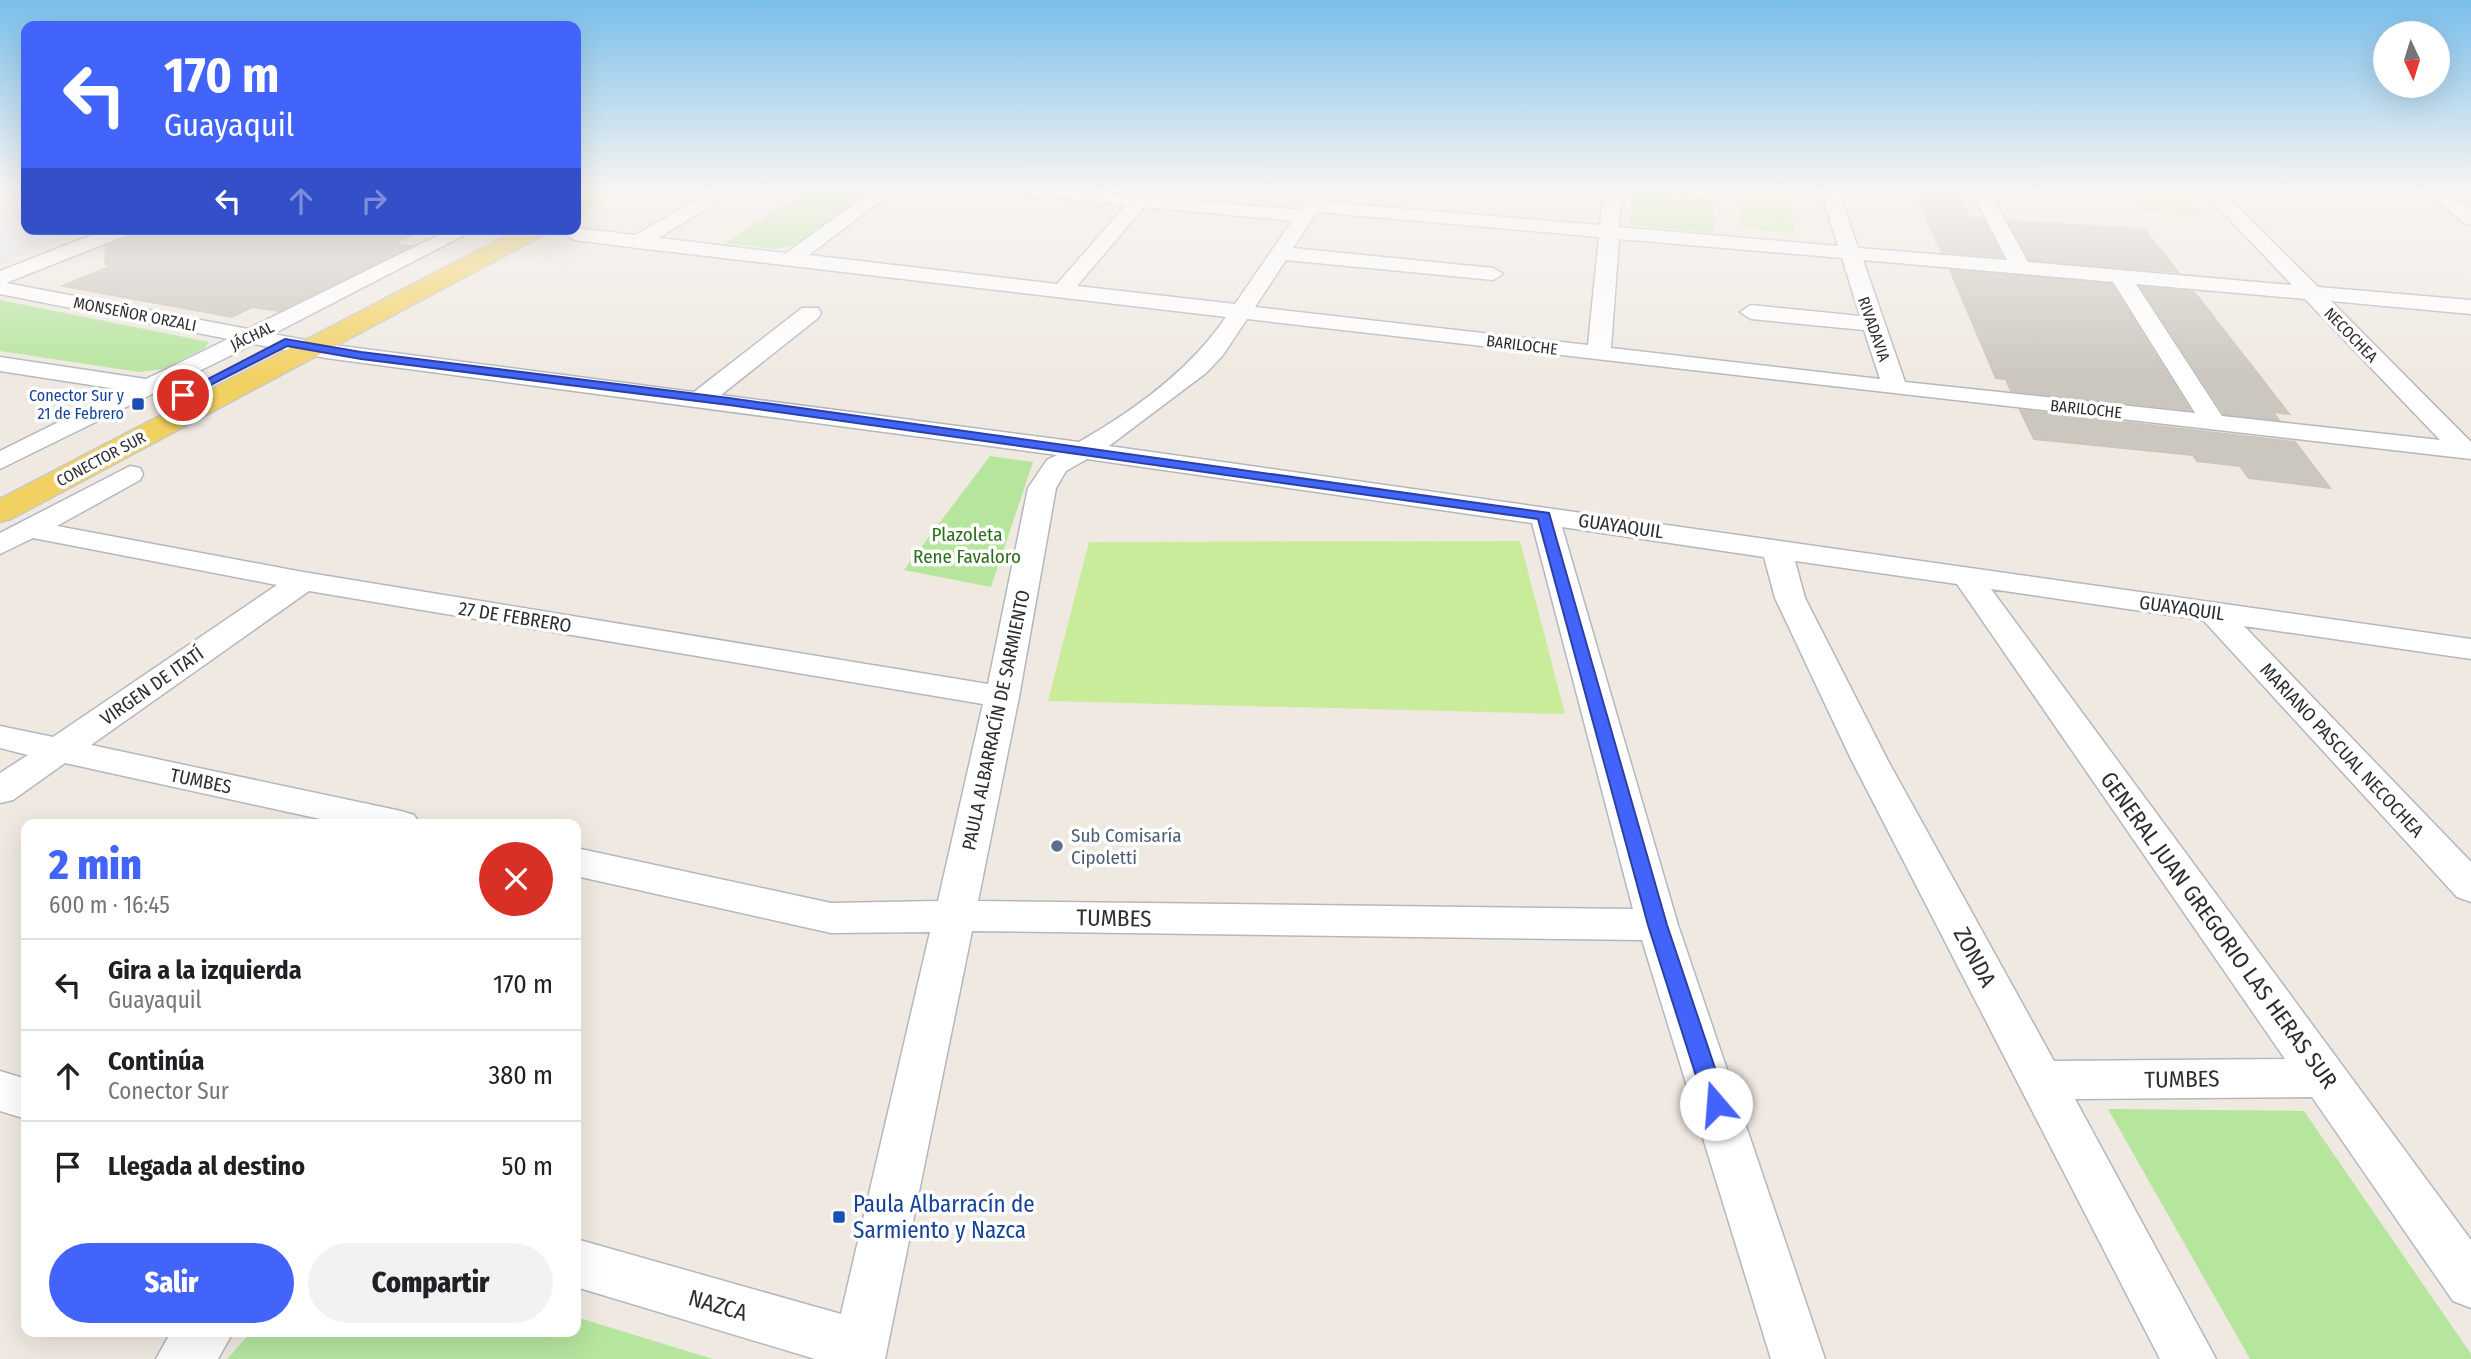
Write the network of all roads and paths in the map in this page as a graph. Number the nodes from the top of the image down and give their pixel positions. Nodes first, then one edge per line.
1 (65, 252) edge
2 (420, 252) edge
3 (463, 252) edge
4 (489, 252) edge
5 (725, 252) edge
6 (799, 252) edge
7 (1095, 252) edge
8 (1608, 252) edge
9 (1848, 252) edge
10 (1853, 252) edge
11 (2013, 252) edge
12 (2272, 252) edge
13 (1280, 253) joint
14 (789, 260) junction
15 (2020, 266) junction
16 (1493, 274) dead end
17 (2120, 276) junction
18 (0, 278) edge
19 (0, 288) edge
20 (1063, 290) junction
21 (2310, 292) junction
22 (2471, 307) edge
23 (1242, 312) junction
24 (1751, 312) dead end
25 (810, 313) dead end
26 (1872, 324) junction
27 (252, 336) junction
28 (298, 345) junction
29 (1599, 354) junction
30 (0, 364) edge
31 (149, 387) junction
32 (1895, 388) junction
33 (702, 398) junction
34 (2214, 423) junction
35 (1082, 450) junction
36 (2468, 450) edge
37 (0, 461) edge
38 (130, 474) dead end
39 (0, 489) edge
40 (0, 512) edge
41 (1544, 515) junction
42 (29, 529) junction
43 (0, 545) edge
44 (1777, 548) junction
45 (1967, 577) junction
46 (303, 582) junction
47 (2214, 613) junction
48 (2471, 649) edge
49 (1002, 697) junction
50 (0, 737) edge
51 (59, 750) junction
52 (0, 791) edge
53 (378, 819) edge
54 (581, 863) edge
55 (2471, 887) edge
56 (954, 916) junction
57 (1658, 925) junction
58 (2324, 1077) junction
59 (2040, 1080) junction
60 (0, 1091) edge
61 (21, 1097) edge
62 (581, 1265) edge
63 (2471, 1283) edge
64 (202, 1337) edge
65 (860, 1352) edge
66 (183, 1359) edge
67 (1798, 1359) edge
68 (2189, 1359) edge

1 - 18 street
2 - 27 street, JÁCHAL
3 - 28 main road, CONECTOR SUR
4 - 28 main road, CONECTOR SUR
5 - 14 street, BARILOCHE
6 - 14 street
7 - 20 street
8 - 29 street
9 - 26 street, RIVADAVIA
10 - 15 street
11 - 15 street
12 - 21 street, NECOCHEA
13 - 16 street
13 - 23 street, PAULA ALBARRACÍN DE SARMIENTO
14 - 20 street, BARILOCHE
15 - 17 street
17 - 21 street
17 - 34 street
19 - 27 street, MONSEÑOR ORZALI
20 - 23 street, BARILOCHE
21 - 22 street
21 - 36 street, NECOCHEA
23 - 29 street, BARILOCHE
23 - 35 street, PAULA ALBARRACÍN DE SARMIENTO
24 - 26 street
25 - 33 street
26 - 32 street, RIVADAVIA
27 - 28 street, MONSEÑOR ORZALI
27 - 31 street, JÁCHAL
28 - 33 street, GUAYAQUIL
28 - 39 main road, CONECTOR SUR
28 - 40 main road, CONECTOR SUR
29 - 32 street, BARILOCHE
30 - 31 street
31 - 37 street, JÁCHAL
32 - 34 street, BARILOCHE
33 - 35 street, GUAYAQUIL
34 - 36 street, BARILOCHE
35 - 41 street, GUAYAQUIL
35 - 49 street, PAULA ALBARRACÍN DE SARMIENTO
38 - 42 street
41 - 44 street, GUAYAQUIL
41 - 57 street
42 - 43 street
42 - 46 street, 27 DE FEBRERO
44 - 45 street, GUAYAQUIL
44 - 59 street, ZONDA
45 - 47 street, GUAYAQUIL
45 - 58 street, GENERAL JUAN GREGORIO LAS HERAS SUR
46 - 49 street, 27 DE FEBRERO
46 - 51 street, VIRGEN DE ITATÍ
47 - 48 street, GUAYAQUIL
47 - 55 street, MARIANO PASCUAL NECOCHEA
49 - 56 street, PAULA ALBARRACÍN DE SARMIENTO
50 - 51 street, TUMBES
51 - 52 street, VIRGEN DE ITATÍ
51 - 53 street, TUMBES
54 - 56 street, TUMBES
56 - 57 street, TUMBES
56 - 65 street, PAULA ALBARRACÍN DE SARMIENTO
57 - 67 street
58 - 59 street, TUMBES
58 - 63 street, GENERAL JUAN GREGORIO LAS HERAS SUR
59 - 68 street, ZONDA
60 - 61 street
62 - 65 street, NAZCA
64 - 66 street

